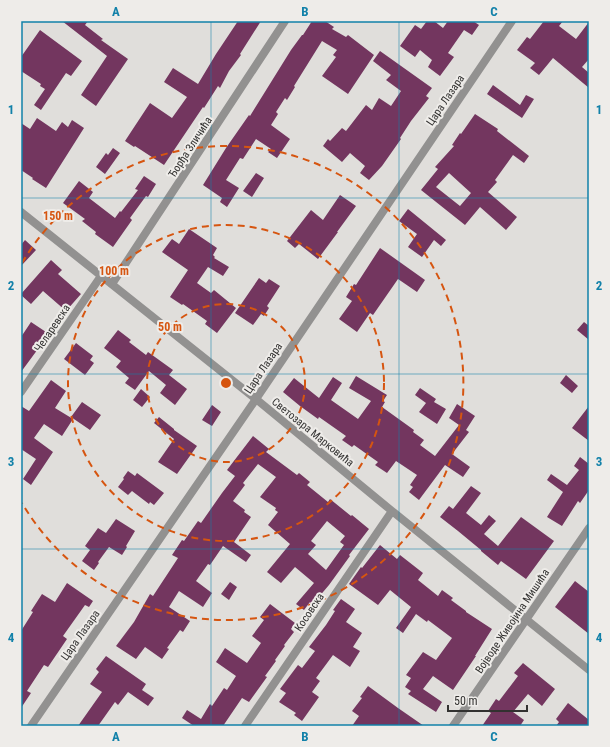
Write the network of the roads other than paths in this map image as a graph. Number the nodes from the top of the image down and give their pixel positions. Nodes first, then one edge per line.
1 (286, 21) edge
2 (512, 21) edge
3 (21, 212) edge
4 (101, 276) junction
5 (112, 284) junction
6 (21, 392) edge
7 (256, 399) junction
8 (392, 511) junction
9 (589, 528) edge
10 (527, 619) junction
11 (589, 670) edge
12 (31, 726) edge
13 (245, 726) edge
14 (453, 726) edge

1 - 5 street, Ђорђа Зличића
2 - 7 street, Цара Лазара
3 - 4 street, Светозара Марковића
4 - 5 street, Светозара Марковића
4 - 6 street, Челаревска
5 - 7 street, Светозара Марковића
7 - 8 street, Светозара Марковића
7 - 12 street, Цара Лазара
8 - 10 street, Светозара Марковића
8 - 13 street, Косовска
9 - 10 street, Војводе Живојина Мишића
10 - 11 street, Светозара Марковића
10 - 14 street, Војводе Живојина Мишића

